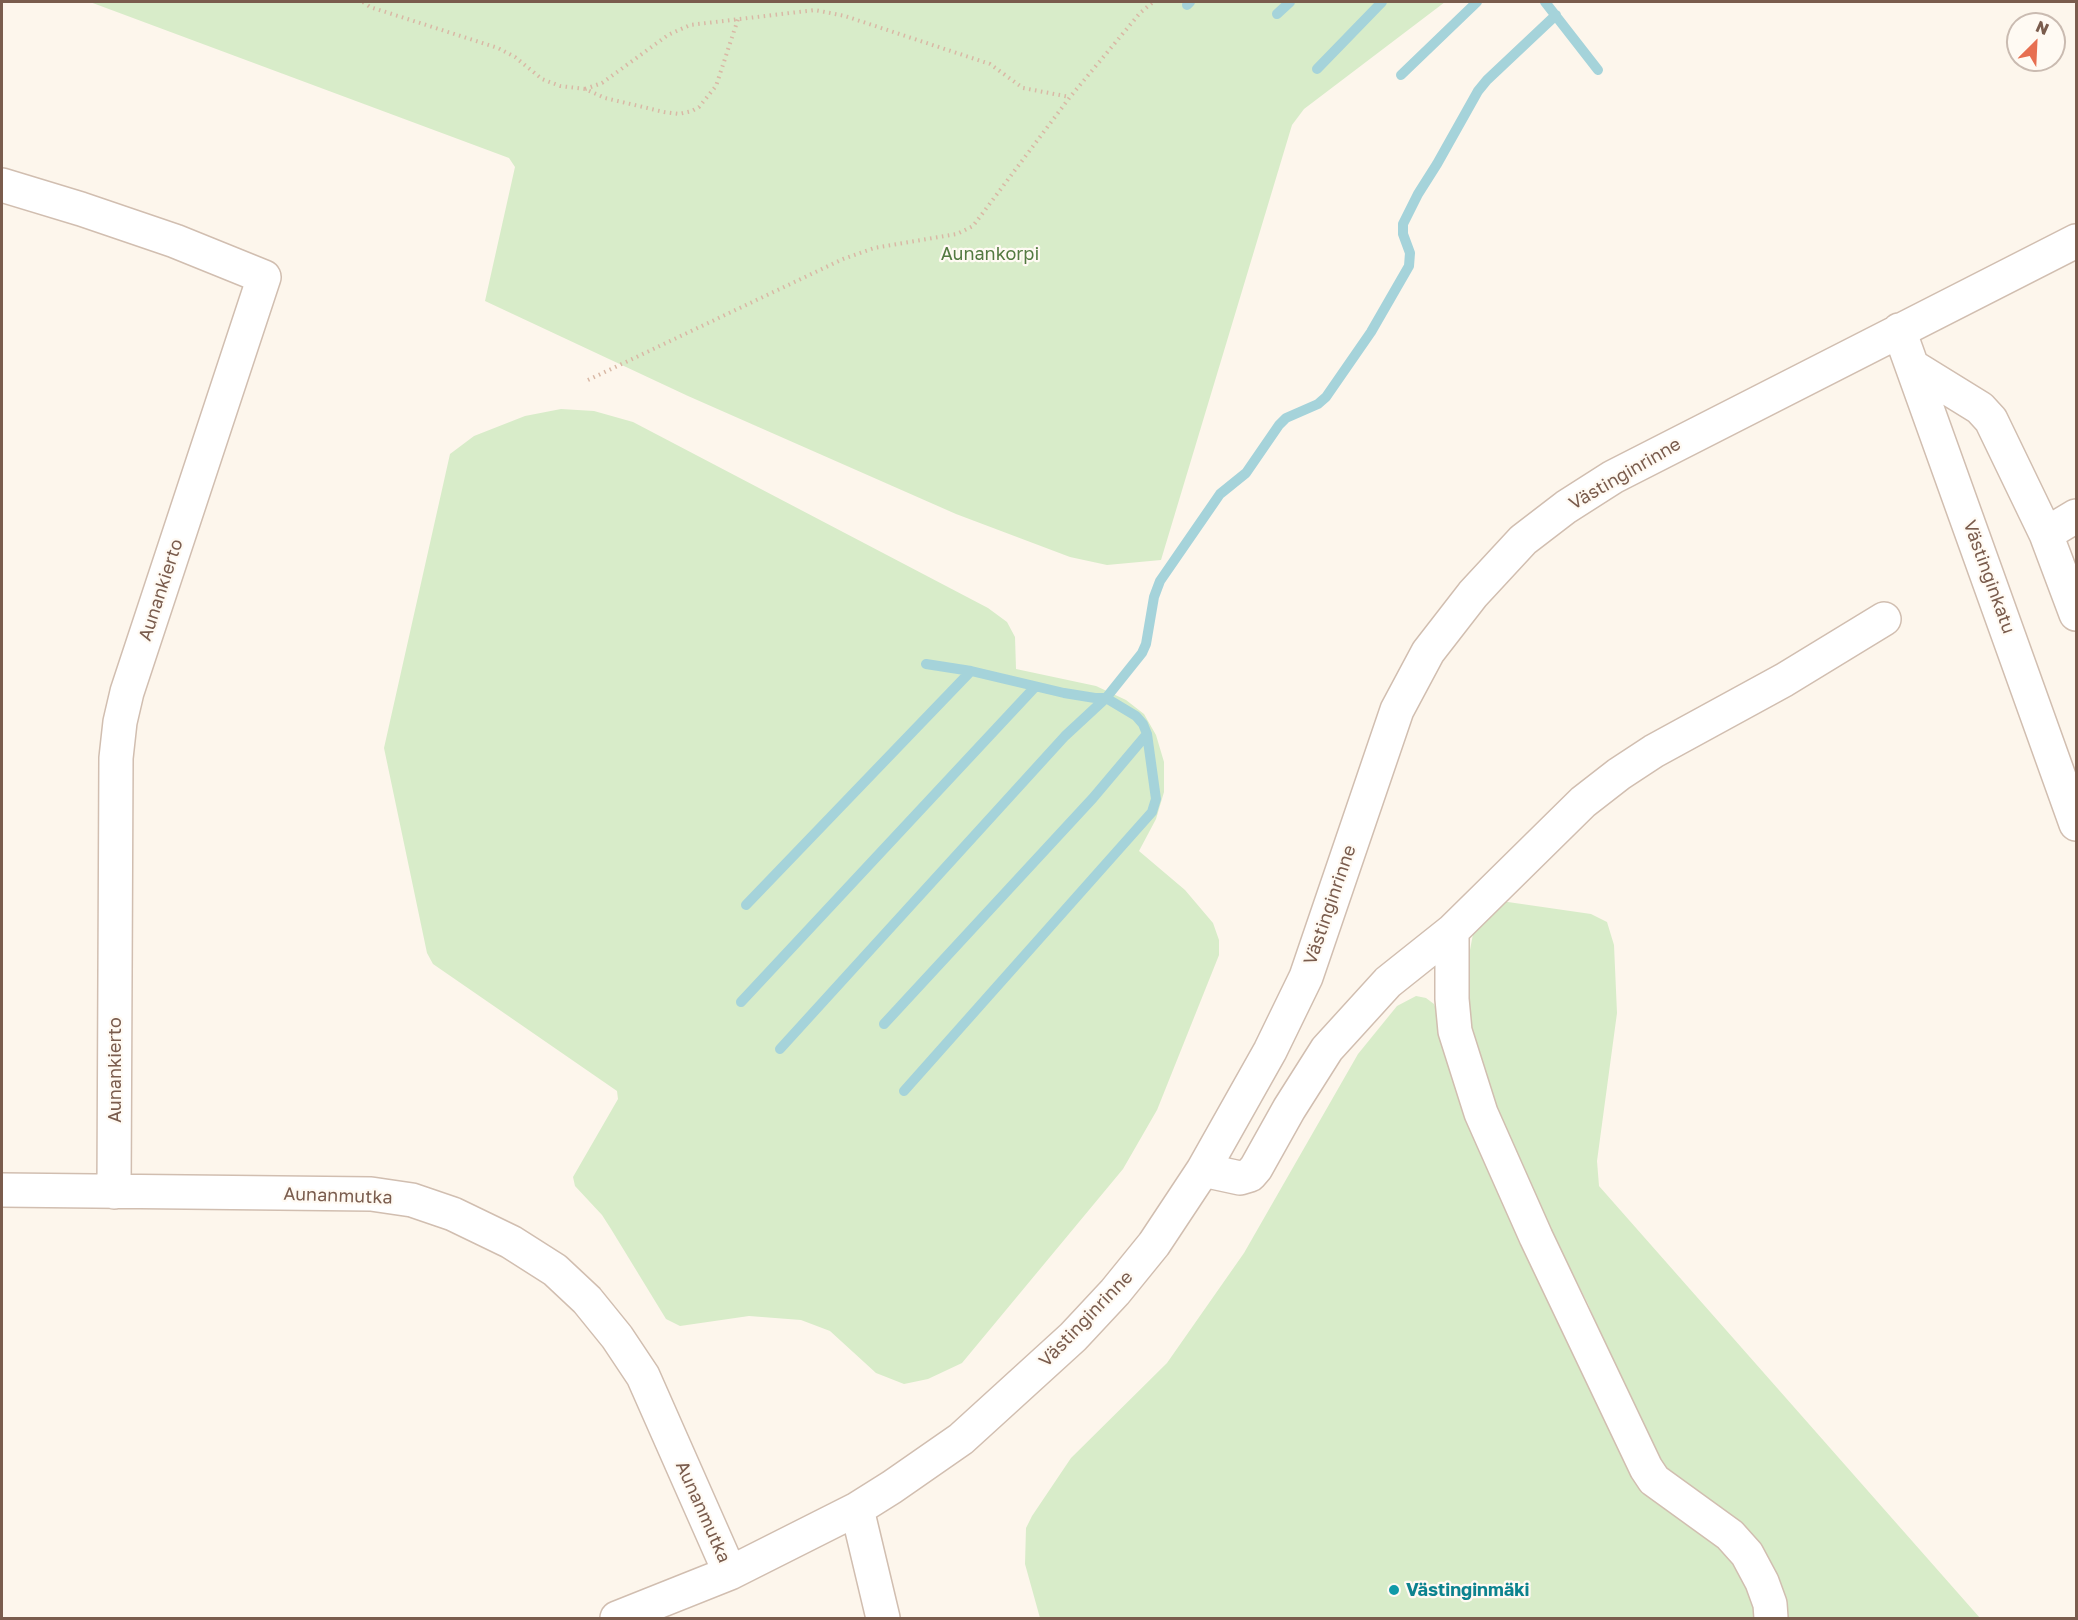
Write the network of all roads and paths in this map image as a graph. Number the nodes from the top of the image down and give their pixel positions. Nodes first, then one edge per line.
1 (363, 2) edge
2 (1153, 2) edge
3 (738, 19) junction
4 (585, 89) junction
5 (1070, 97) junction
6 (2, 185) edge
7 (2076, 241) edge
8 (1899, 330) junction
9 (1912, 366) junction
10 (588, 380) dead end
11 (2076, 516) edge
12 (2046, 534) junction
13 (2076, 614) edge
14 (1884, 619) dead end
15 (2076, 824) edge
16 (1452, 931) junction
17 (1203, 1170) junction
18 (2, 1190) edge
19 (114, 1192) junction
20 (857, 1509) junction
21 (730, 1573) junction
22 (616, 1618) edge
23 (883, 1618) edge
24 (1771, 1618) edge

1 - 4 path
2 - 5 path
3 - 4 path
3 - 4 path
3 - 5 path
5 - 10 path
6 - 19 street, Aunankierto
7 - 8 street, Västinginrinne
8 - 9 street, Västinginkatu
8 - 17 street, Västinginrinne
9 - 12 street
9 - 15 street, Västinginkatu
11 - 12 street
12 - 13 street
14 - 16 street
16 - 17 street
16 - 24 street
17 - 20 street, Västinginrinne
18 - 19 street, Aunanmutka
19 - 21 street, Aunanmutka
20 - 21 street, Västinginrinne
20 - 23 street
21 - 22 street, Västinginrinne

